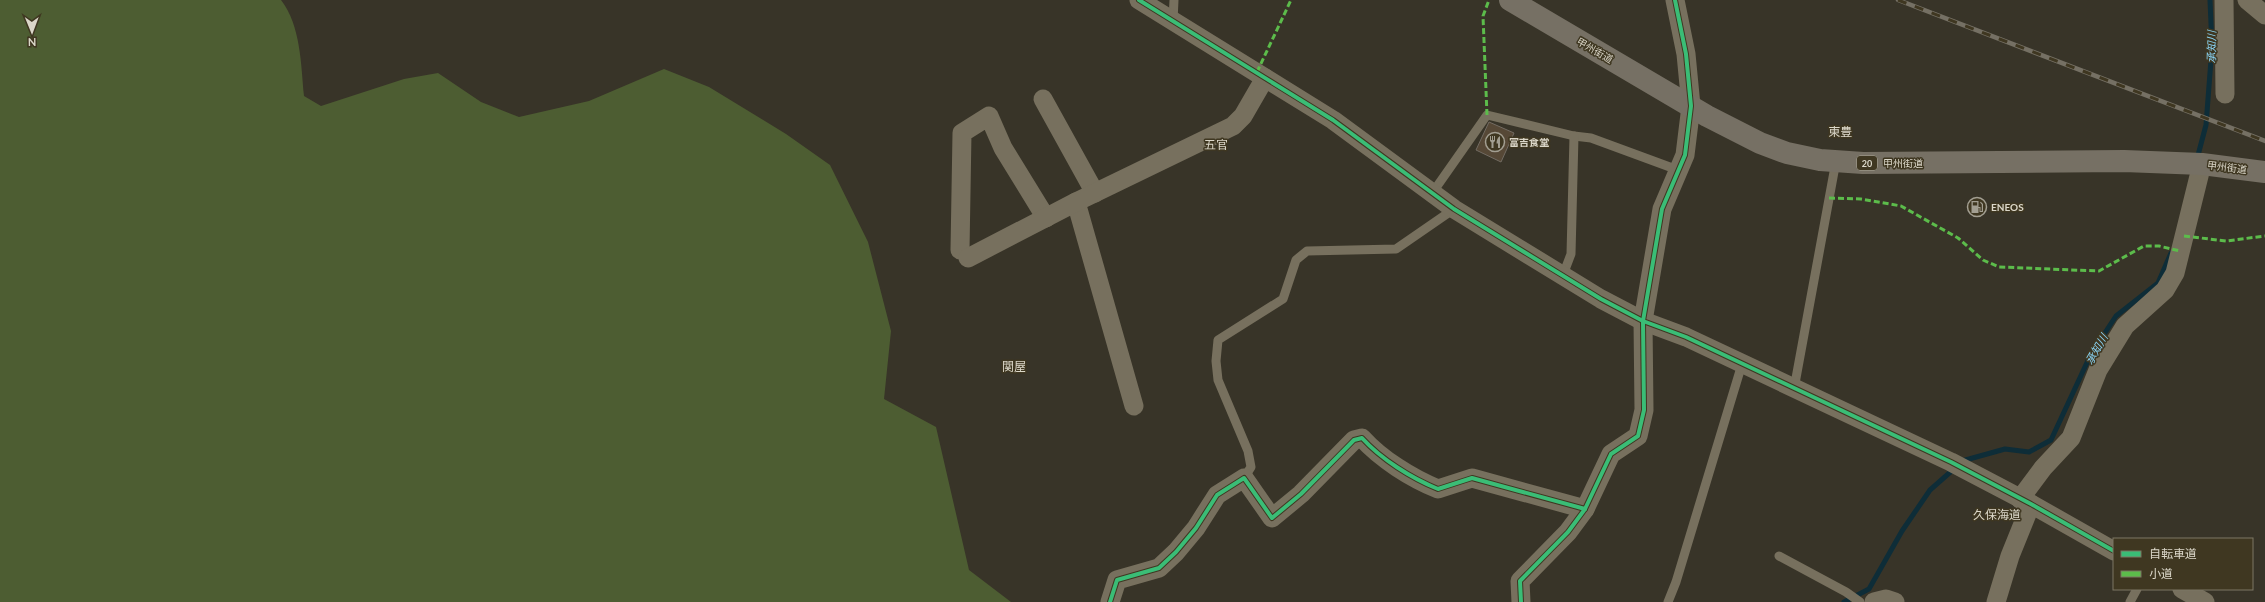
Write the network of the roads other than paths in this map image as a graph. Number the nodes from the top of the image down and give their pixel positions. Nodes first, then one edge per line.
1 (1139, 0) edge
2 (1174, 0) edge
3 (1510, 0) edge
4 (1675, 0) edge
5 (2224, 0) edge
6 (2247, 0) edge
7 (2265, 15) edge
8 (1173, 22) junction
9 (1265, 78) junction
10 (2224, 94) dead end
11 (1043, 100) dead end
12 (1691, 106) junction
13 (1574, 136) junction
14 (1836, 161) junction
15 (2202, 164) junction
16 (1678, 170) junction
17 (2265, 172) edge
18 (1433, 192) junction
19 (1095, 193) junction
20 (1076, 202) junction
21 (1454, 209) junction
22 (1046, 218) junction
23 (1562, 275) junction
24 (1644, 321) junction
25 (1742, 364) junction
26 (1794, 389) junction
27 (1134, 406) dead end
28 (1244, 478) junction
29 (2026, 501) junction
30 (1585, 508) junction
31 (2113, 550) edge
32 (1780, 556) dead end
33 (2136, 590) edge
34 (2184, 590) edge
35 (1864, 601) edge
36 (1110, 602) edge
37 (1521, 602) edge
38 (1668, 602) edge
39 (1895, 602) edge
40 (1996, 602) edge
41 (2130, 602) edge
42 (2206, 602) edge

1 - 8 street
2 - 8 lane
3 - 12 highway, 甲州街道 / 20
4 - 12 street
5 - 10 street
6 - 7 street
8 - 9 street
9 - 18 street
9 - 19 street
11 - 19 street
12 - 14 highway, 甲州街道 / 20
12 - 16 street
13 - 16 lane
13 - 18 lane
13 - 23 lane
14 - 15 highway, 甲州街道 / 20
14 - 26 lane
15 - 17 highway, 甲州街道 / 20
15 - 29 street
16 - 24 street
18 - 21 street
19 - 20 street
20 - 22 street
20 - 27 street
21 - 23 street
21 - 28 lane
22 - 22 street
23 - 24 street
24 - 25 street
24 - 30 street
25 - 26 street
25 - 38 lane
26 - 29 street
28 - 30 street
28 - 36 street
29 - 31 street
29 - 40 street
30 - 37 street
32 - 35 lane
33 - 41 lane
34 - 42 street
35 - 39 street

